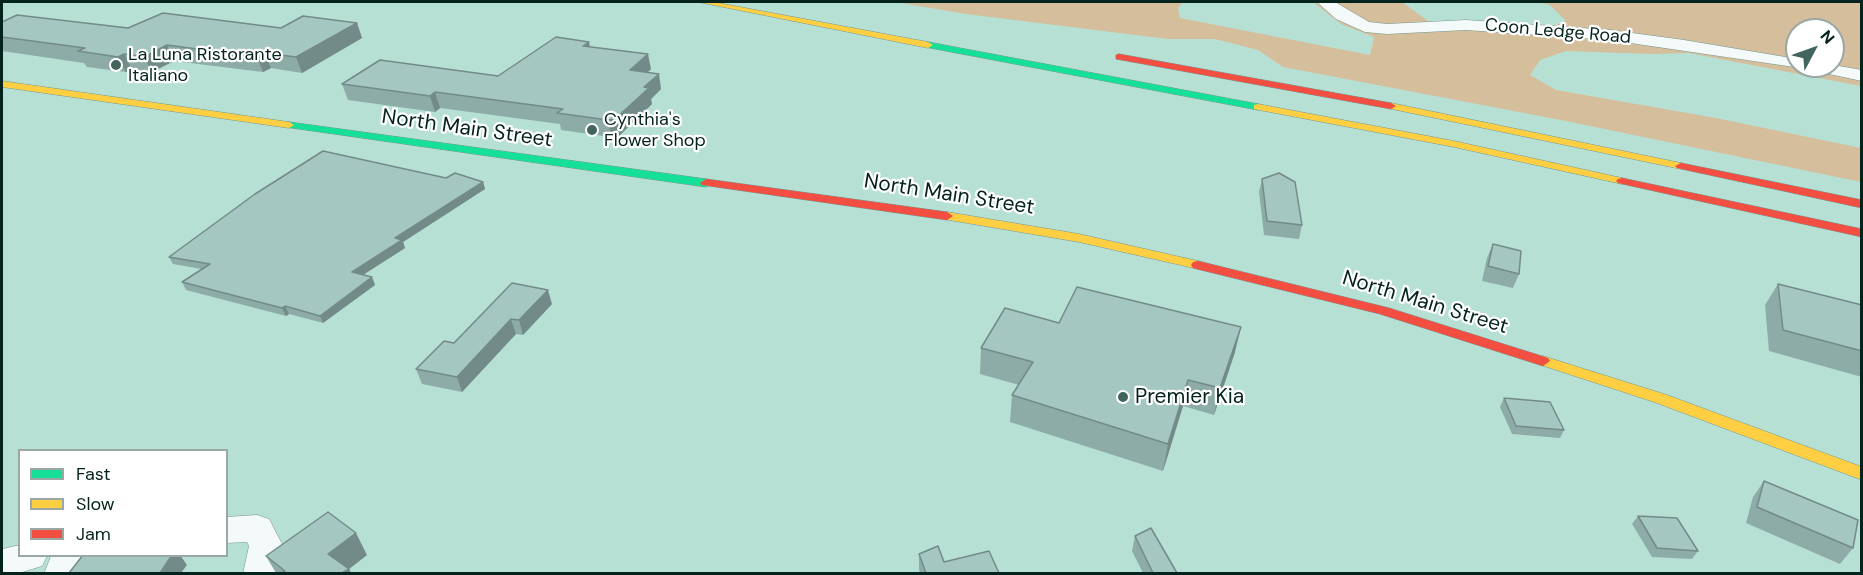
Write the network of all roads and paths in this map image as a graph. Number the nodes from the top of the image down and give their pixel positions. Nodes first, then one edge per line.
1 (702, 2) edge
2 (1324, 2) edge
3 (1106, 55) dead end
4 (1785, 62) edge
5 (1845, 73) edge
6 (1862, 76) edge
7 (2, 84) edge
8 (1862, 204) edge
9 (1862, 233) edge
10 (1862, 474) edge
11 (228, 530) edge
12 (23, 557) edge
13 (67, 557) edge
14 (2, 563) edge
15 (60, 573) edge
16 (260, 573) edge

1 - 9 main road
2 - 4 street, Coon Ledge Road
3 - 8 main road
5 - 6 street
7 - 10 main road, North Main Street
11 - 16 street
12 - 14 street
13 - 15 street

